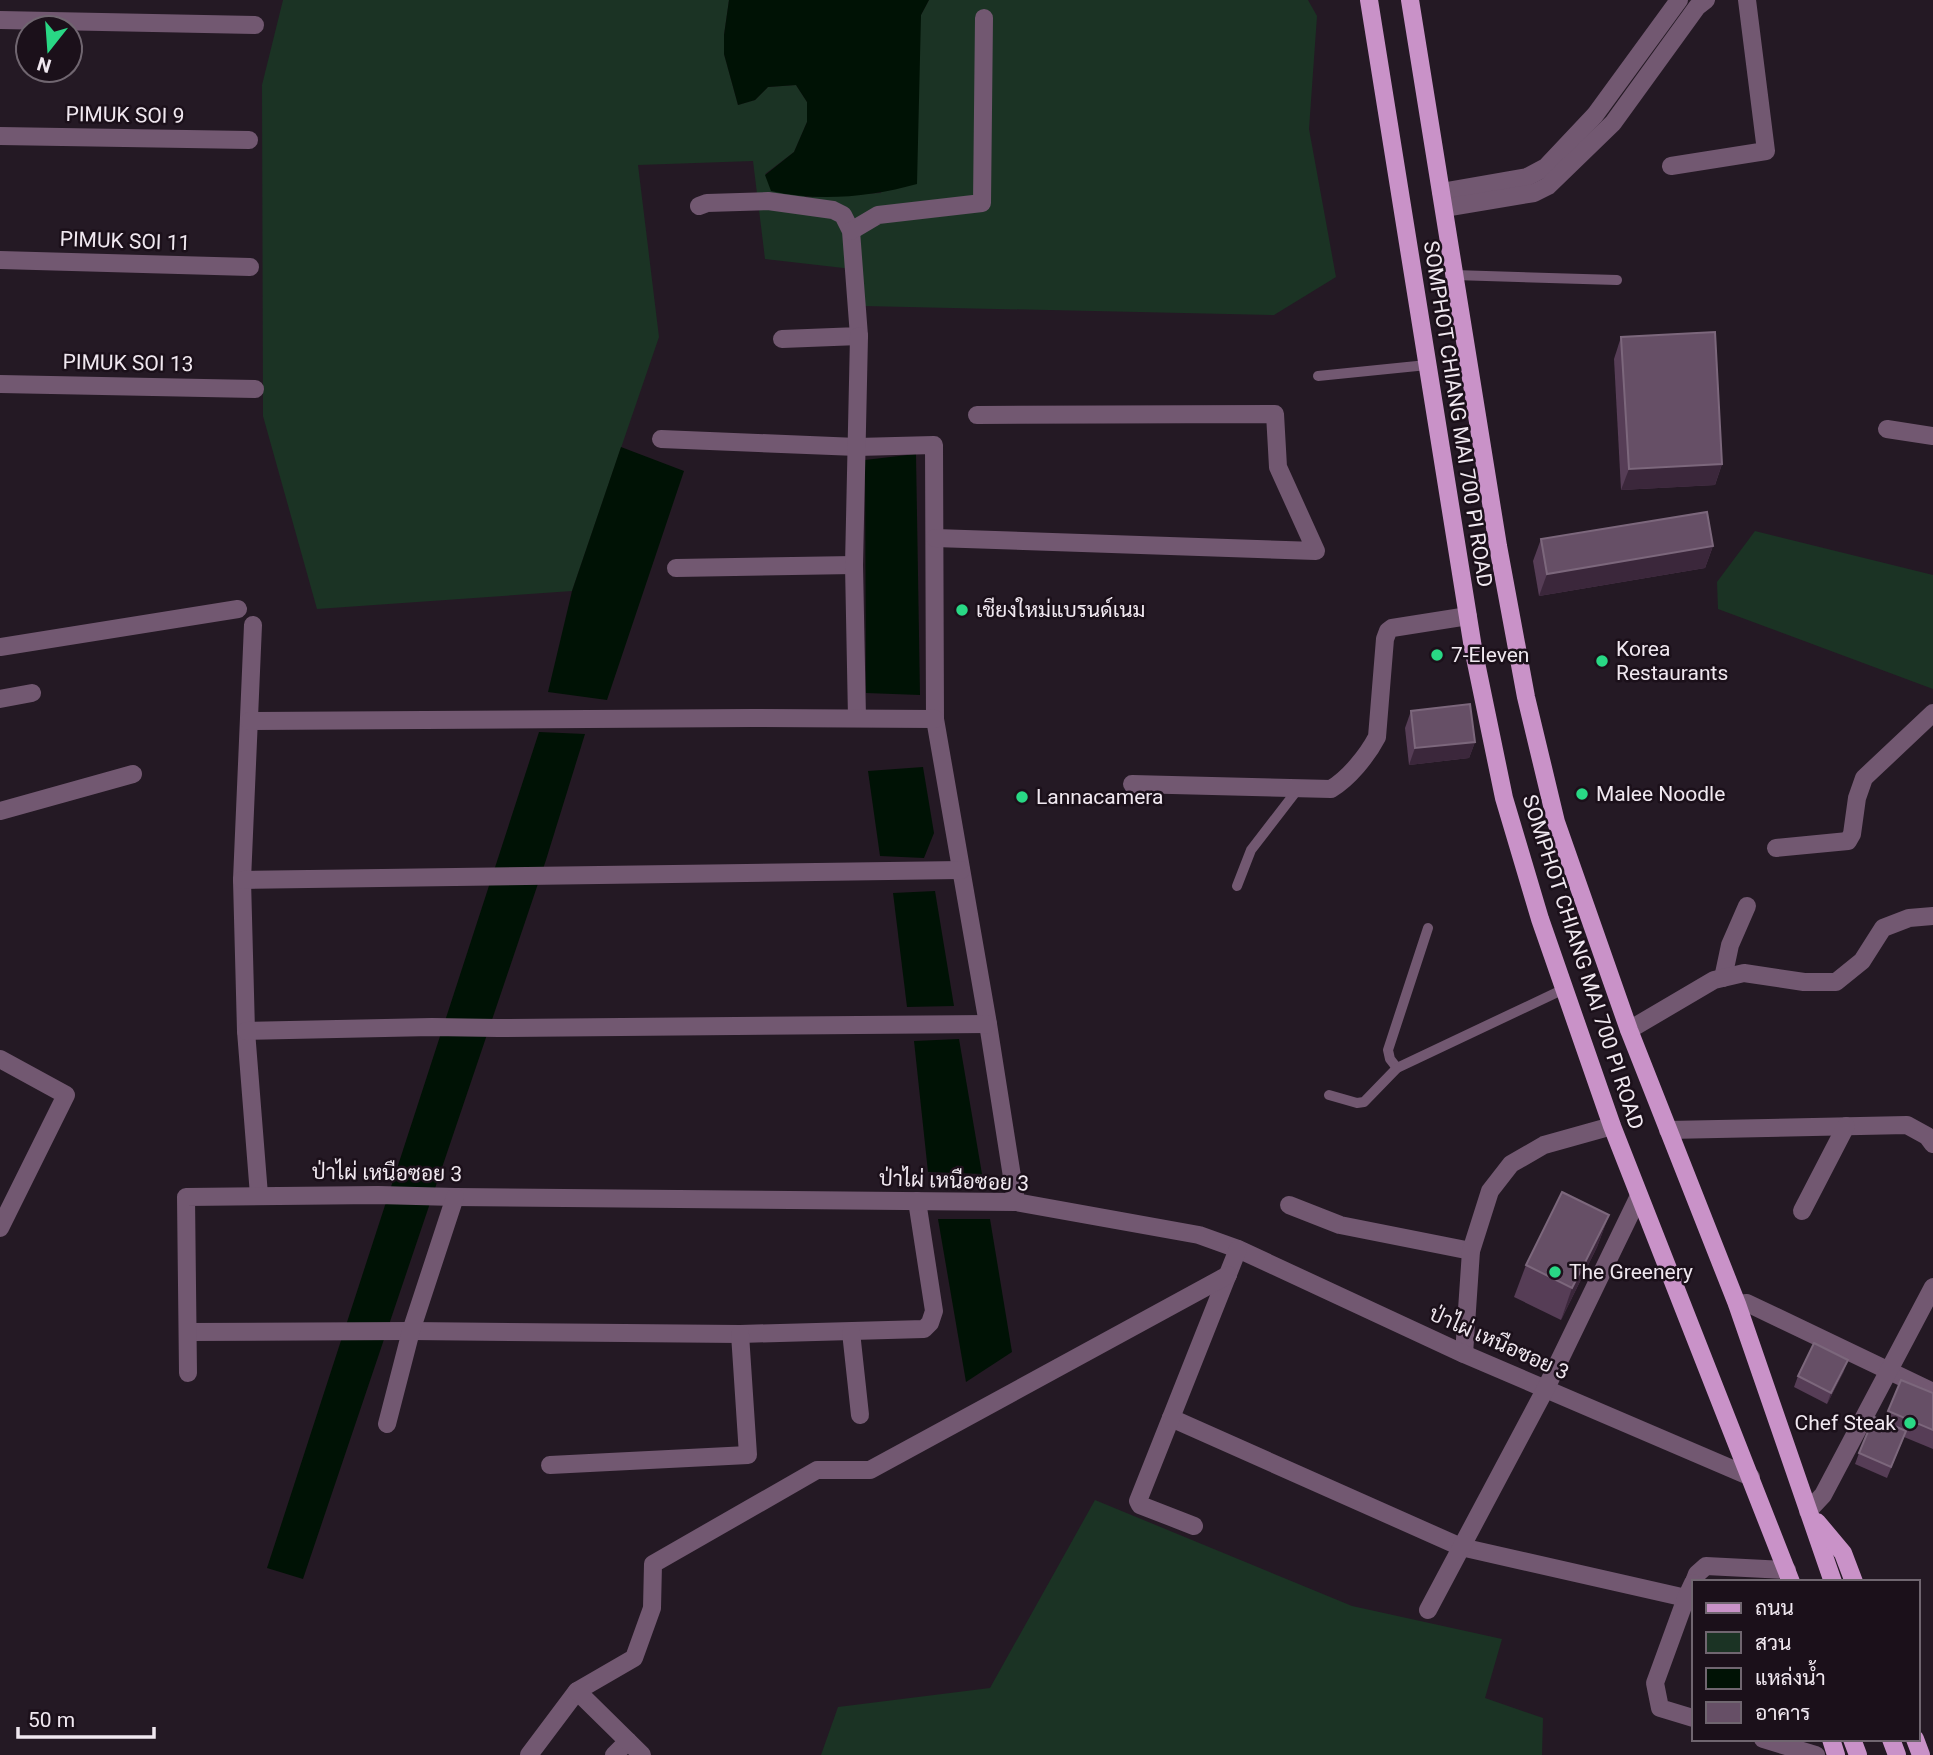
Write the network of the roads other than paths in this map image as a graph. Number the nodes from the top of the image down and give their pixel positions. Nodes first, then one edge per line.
1 (1369, 0) edge
2 (1410, 0) edge
3 (1679, 0) edge
4 (1706, 0) edge
5 (1747, 0) edge
6 (984, 18) dead end
7 (0, 20) edge
8 (255, 25) dead end
9 (0, 136) edge
10 (249, 140) dead end
11 (1671, 166) dead end
12 (1442, 200) junction
13 (699, 206) dead end
14 (851, 231) junction
15 (0, 260) edge
16 (250, 267) dead end
17 (1454, 275) junction
18 (1617, 280) dead end
19 (859, 336) junction
20 (782, 338) dead end
21 (1427, 365) junction
22 (1318, 376) dead end
23 (0, 384) edge
24 (255, 389) dead end
25 (977, 415) dead end
26 (1888, 429) dead end
27 (1933, 436) edge
28 (661, 439) dead end
29 (857, 447) junction
30 (934, 538) junction
31 (854, 565) junction
32 (676, 568) dead end
33 (238, 610) dead end
34 (1468, 616) junction
35 (253, 625) dead end
36 (0, 647) edge
37 (32, 693) dead end
38 (0, 699) edge
39 (1933, 713) edge
40 (858, 718) junction
41 (935, 719) junction
42 (249, 721) junction
43 (133, 774) dead end
44 (1132, 784) dead end
45 (1298, 789) junction
46 (0, 811) edge
47 (1776, 848) dead end
48 (961, 870) junction
49 (242, 880) junction
50 (1237, 886) dead end
51 (1747, 906) dead end
52 (1933, 916) edge
53 (1428, 928) dead end
54 (1723, 978) junction
55 (1564, 989) junction
56 (988, 1024) junction
57 (1629, 1030) junction
58 (246, 1031) junction
59 (0, 1059) edge
60 (1397, 1068) junction
61 (1329, 1095) dead end
62 (1612, 1126) junction
63 (1846, 1126) junction
64 (1668, 1130) junction
65 (1933, 1144) edge
66 (259, 1195) junction
67 (1639, 1196) junction
68 (446, 1197) junction
69 (916, 1201) junction
70 (1016, 1202) junction
71 (1289, 1205) dead end
72 (1802, 1211) dead end
73 (0, 1227) edge
74 (1238, 1249) junction
75 (1471, 1251) junction
76 (1228, 1275) junction
77 (1933, 1287) edge
78 (1737, 1304) junction
79 (411, 1331) junction
80 (188, 1332) junction
81 (851, 1332) junction
82 (740, 1334) junction
83 (1464, 1354) junction
84 (1890, 1372) junction
85 (188, 1373) dead end
86 (1546, 1388) junction
87 (1933, 1392) edge
88 (860, 1415) dead end
89 (1171, 1418) junction
90 (387, 1424) dead end
91 (550, 1465) dead end
92 (1751, 1477) junction
93 (1808, 1511) junction
94 (1194, 1526) dead end
95 (1461, 1547) junction
96 (1789, 1576) edge
97 (1694, 1580) edge
98 (1832, 1580) edge
99 (1853, 1580) edge
100 (1691, 1587) edge
101 (1429, 1610) dead end
102 (577, 1690) junction
103 (1692, 1718) edge
104 (628, 1741) junction
105 (1767, 1741) edge
106 (1792, 1752) edge
107 (529, 1755) edge
108 (614, 1755) edge
109 (642, 1755) edge
110 (1816, 1755) edge

1 - 21 main road, SOMPHOT CHIANG MAI 700 PI ROAD
2 - 12 main road, SOMPHOT CHIANG MAI 700 PI ROAD
3 - 12 street
4 - 12 street
5 - 11 street
6 - 14 street
7 - 8 street
9 - 10 street, PIMUK SOI 9
12 - 17 main road, SOMPHOT CHIANG MAI 700 PI ROAD
13 - 14 street
14 - 19 street
15 - 16 street, PIMUK SOI 11
17 - 18 lane
17 - 57 main road, SOMPHOT CHIANG MAI 700 PI ROAD
19 - 20 street
19 - 29 street
21 - 22 lane
21 - 34 main road, SOMPHOT CHIANG MAI 700 PI ROAD
23 - 24 street, PIMUK SOI 13
25 - 30 street
26 - 27 street
28 - 29 street
29 - 30 street
29 - 31 street
30 - 41 street
31 - 32 street
31 - 40 street
33 - 36 street
34 - 45 street
34 - 55 main road, SOMPHOT CHIANG MAI 700 PI ROAD
35 - 42 street
37 - 38 street
39 - 47 street
40 - 41 street
40 - 42 street
41 - 48 street
42 - 49 street
43 - 46 street
44 - 45 street
45 - 50 lane
48 - 49 street
48 - 56 street
49 - 58 street
51 - 54 street
52 - 54 street
53 - 60 lane
54 - 57 street
55 - 60 lane
55 - 62 main road, SOMPHOT CHIANG MAI 700 PI ROAD
56 - 58 street
56 - 70 street
57 - 64 main road, SOMPHOT CHIANG MAI 700 PI ROAD
58 - 66 street
59 - 73 street
60 - 61 lane
62 - 67 main road, SOMPHOT CHIANG MAI 700 PI ROAD
62 - 75 street
63 - 64 street
63 - 65 street
63 - 72 street
64 - 78 main road, SOMPHOT CHIANG MAI 700 PI ROAD
66 - 68 street, ป่าไผ่ เหนือซอย 3
66 - 80 street, ป่าไผ่ เหนือซอย 3
67 - 86 street
67 - 92 main road, SOMPHOT CHIANG MAI 700 PI ROAD
68 - 69 street, ป่าไผ่ เหนือซอย 3
68 - 79 street
69 - 70 street, ป่าไผ่ เหนือซอย 3
69 - 81 street
70 - 74 street, ป่าไผ่ เหนือซอย 3
71 - 75 street
74 - 76 street
74 - 83 street, ป่าไผ่ เหนือซอย 3
75 - 83 street
76 - 89 street
76 - 102 street
77 - 84 street
78 - 84 street
78 - 93 main road, SOMPHOT CHIANG MAI 700 PI ROAD
79 - 80 street
79 - 82 street
79 - 90 street
80 - 85 street
81 - 82 street
81 - 88 street
82 - 91 street
83 - 86 street, ป่าไผ่ เหนือซอย 3
84 - 87 street
84 - 93 street
86 - 92 street, ป่าไผ่ เหนือซอย 3
86 - 95 street
89 - 94 street
89 - 95 street
92 - 96 main road, SOMPHOT CHIANG MAI 700 PI ROAD
93 - 98 main road, SOMPHOT CHIANG MAI 700 PI ROAD
93 - 99 main road
95 - 100 street
95 - 101 street
96 - 97 street
100 - 103 street
102 - 104 street
102 - 107 street
104 - 108 street
104 - 109 street
105 - 106 street
106 - 110 street

